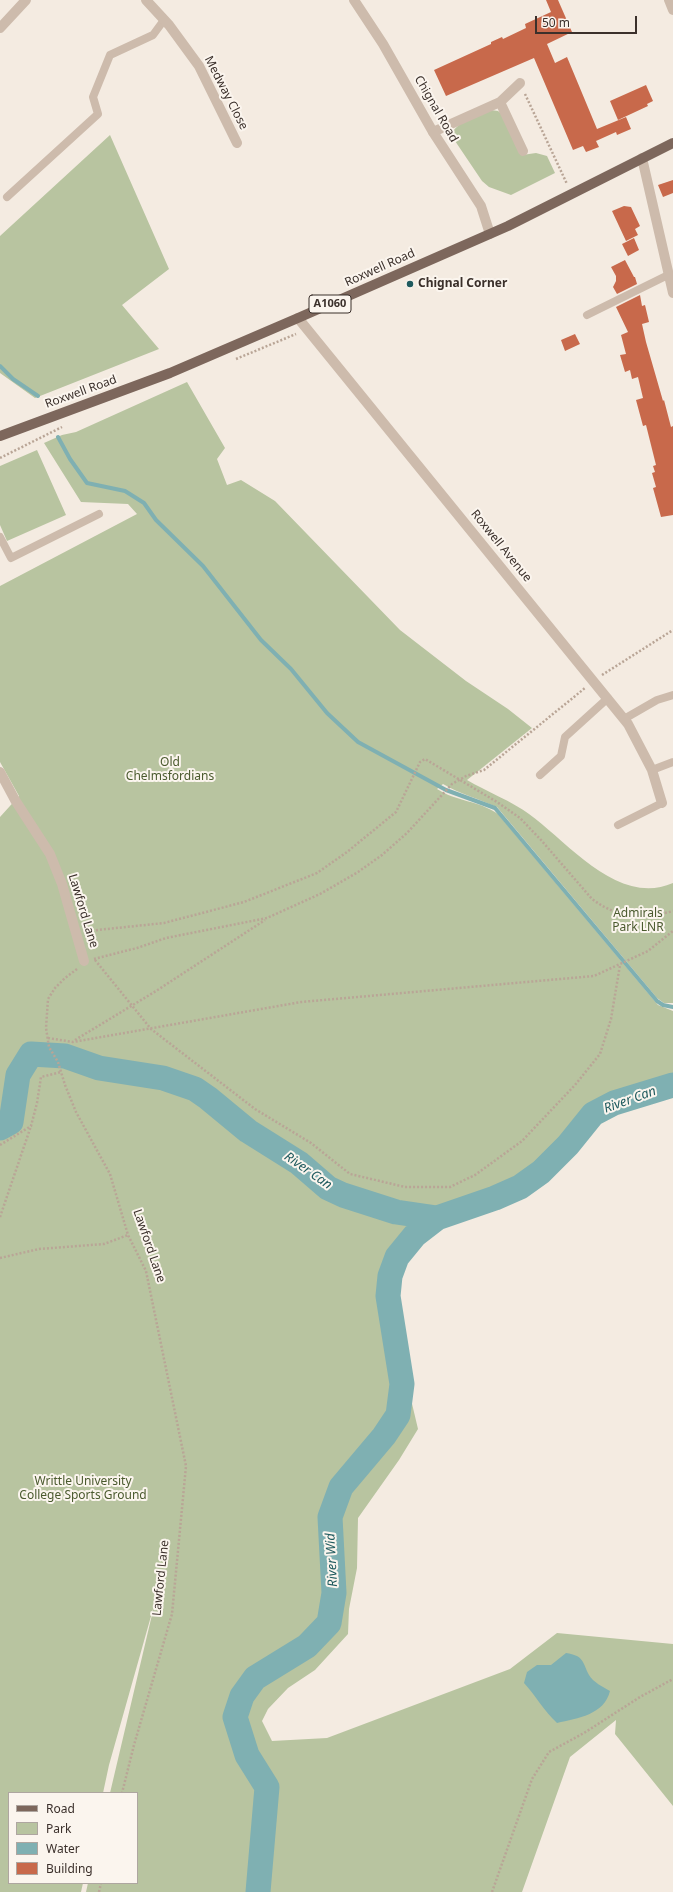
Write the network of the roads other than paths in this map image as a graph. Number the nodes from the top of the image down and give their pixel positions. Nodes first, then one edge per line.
1 (26, 0) edge
2 (146, 0) edge
3 (354, 0) edge
4 (669, 0) edge
5 (673, 10) edge
6 (164, 20) junction
7 (0, 28) edge
8 (520, 83) road end
9 (500, 102) junction
10 (433, 132) junction
11 (673, 143) edge
12 (237, 144) dead end
13 (523, 151) dead end
14 (642, 158) junction
15 (7, 197) dead end
16 (490, 234) junction
17 (668, 275) junction
18 (673, 293) edge
19 (587, 315) dead end
20 (298, 318) junction
21 (0, 436) edge
22 (99, 514) dead end
23 (0, 537) edge
24 (673, 695) edge
25 (608, 698) junction
26 (624, 719) junction
27 (673, 762) edge
28 (652, 770) junction
29 (0, 772) edge
30 (540, 775) dead end
31 (662, 803) joint
32 (618, 825) dead end
33 (89, 960) road end

1 - 7 street
2 - 6 street, Medway Close
3 - 10 street, Chignal Road
4 - 5 street
6 - 12 street, Medway Close
6 - 15 lane
8 - 9 street
9 - 10 street
9 - 13 street
10 - 16 street, Chignal Road
11 - 14 main road, Roxwell Road / A1060
14 - 16 main road, Roxwell Road / A1060
14 - 17 street
16 - 20 main road, Roxwell Road / A1060
17 - 18 street
17 - 19 lane
20 - 21 main road, Roxwell Road / A1060
20 - 25 street, Roxwell Avenue
22 - 23 lane
24 - 26 lane
25 - 26 street, Roxwell Avenue
25 - 30 lane
26 - 28 street, Roxwell Avenue
27 - 28 lane
28 - 31 street, Roxwell Avenue
29 - 33 street, Lawford Lane
31 - 32 lane

